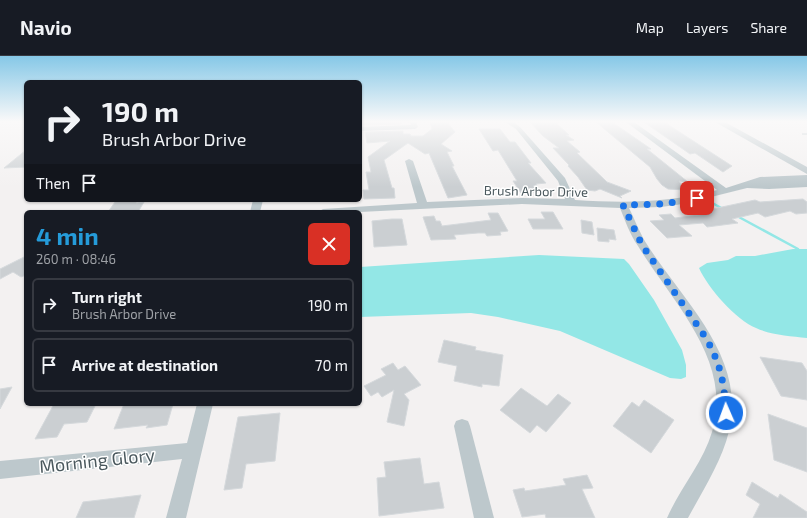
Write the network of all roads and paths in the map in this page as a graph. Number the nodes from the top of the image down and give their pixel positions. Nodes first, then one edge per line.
1 (531, 144) edge
2 (659, 144) edge
3 (758, 144) edge
4 (409, 161) dead end
5 (807, 171) edge
6 (807, 178) edge
7 (787, 179) junction
8 (807, 184) edge
9 (747, 185) junction
10 (796, 185) junction
11 (724, 191) junction
12 (571, 202) junction
13 (623, 205) junction
14 (423, 206) junction
15 (356, 210) edge
16 (205, 406) edge
17 (462, 426) dead end
18 (194, 450) junction
19 (0, 470) edge
20 (176, 518) edge
21 (484, 518) edge
22 (677, 518) edge

1 - 12 street
2 - 11 street
3 - 5 street
4 - 14 street
6 - 7 street, Brush Arbor Drive
7 - 9 street, Brush Arbor Drive
7 - 10 street
8 - 10 street, Brush Arbor Drive
9 - 10 street, Brush Arbor Drive
9 - 11 street, Brush Arbor Drive
11 - 13 street, Brush Arbor Drive
12 - 13 street, Brush Arbor Drive
12 - 14 street, Brush Arbor Drive
13 - 22 street
14 - 15 street, Brush Arbor Drive
16 - 18 street
17 - 21 street
18 - 19 street, Morning Glory
18 - 20 street

